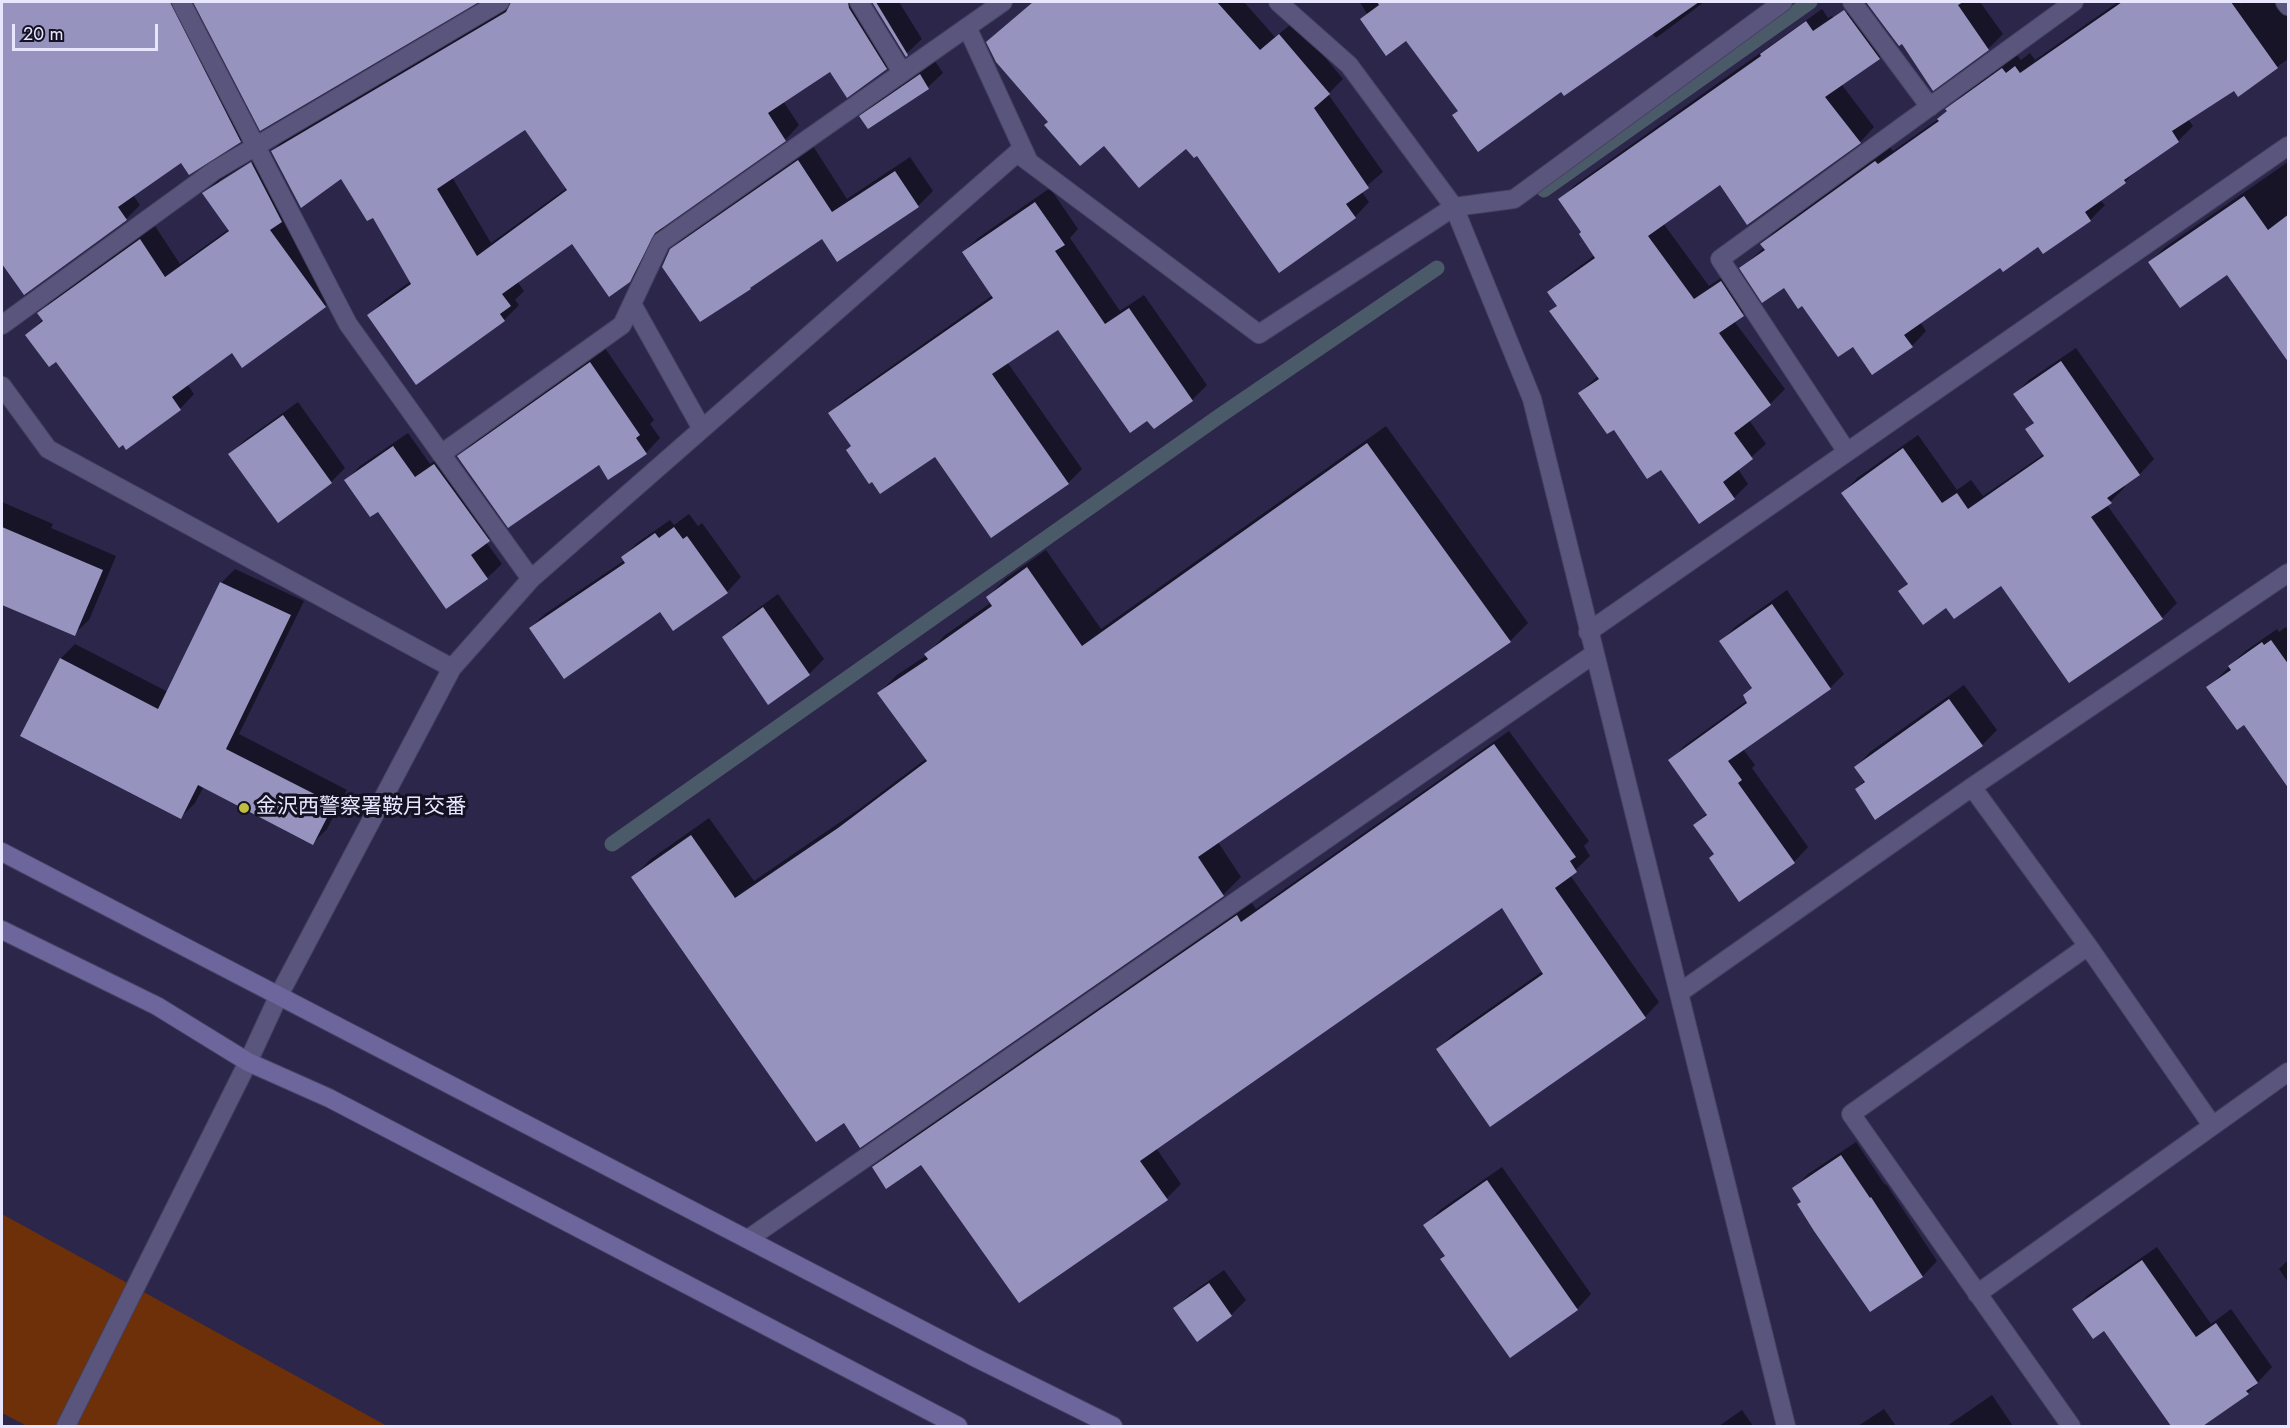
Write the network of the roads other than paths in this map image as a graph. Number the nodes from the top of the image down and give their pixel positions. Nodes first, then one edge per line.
1 (181, 2) edge
2 (500, 2) edge
3 (859, 2) edge
4 (1004, 2) edge
5 (1278, 2) edge
6 (1783, 2) edge
7 (1852, 2) edge
8 (2074, 2) edge
9 (2285, 2) edge
10 (2289, 6) edge
11 (967, 27) junction
12 (902, 72) junction
13 (1930, 106) junction
14 (256, 146) junction
15 (2289, 146) edge
16 (1029, 162) junction
17 (1454, 207) junction
18 (632, 304) junction
19 (2, 325) edge
20 (2, 386) edge
21 (702, 429) junction
22 (1847, 452) junction
23 (441, 454) junction
24 (2289, 573) edge
25 (531, 579) junction
26 (1588, 632) junction
27 (1594, 654) junction
28 (452, 668) junction
29 (1972, 787) junction
30 (2, 852) edge
31 (2, 930) edge
32 (2088, 946) junction
33 (1679, 993) junction
34 (279, 995) junction
35 (248, 1062) junction
36 (2289, 1072) edge
37 (2212, 1125) junction
38 (748, 1239) junction
39 (1977, 1294) junction
40 (66, 1426) edge
41 (958, 1426) edge
42 (1113, 1426) edge
43 (1786, 1426) edge
44 (2071, 1426) edge

1 - 14 street
2 - 14 street
3 - 12 street
4 - 11 street
5 - 17 street
6 - 17 street
7 - 13 street
8 - 13 street
9 - 10 street
11 - 12 street
11 - 16 street
12 - 18 street
13 - 22 street
14 - 19 street
14 - 23 street
15 - 22 street
16 - 17 street
16 - 21 street
17 - 26 street
18 - 21 street
18 - 23 street
20 - 28 street
21 - 25 street
22 - 26 street
23 - 25 street
24 - 29 street
25 - 28 street
26 - 27 street
27 - 33 street
27 - 38 street
28 - 34 street
29 - 32 street
29 - 33 street
30 - 34 street
31 - 35 street
32 - 37 street
32 - 39 street
33 - 43 street
34 - 35 street
34 - 38 street
35 - 40 street
35 - 41 street
36 - 37 street
37 - 39 street
38 - 42 street
39 - 44 street

